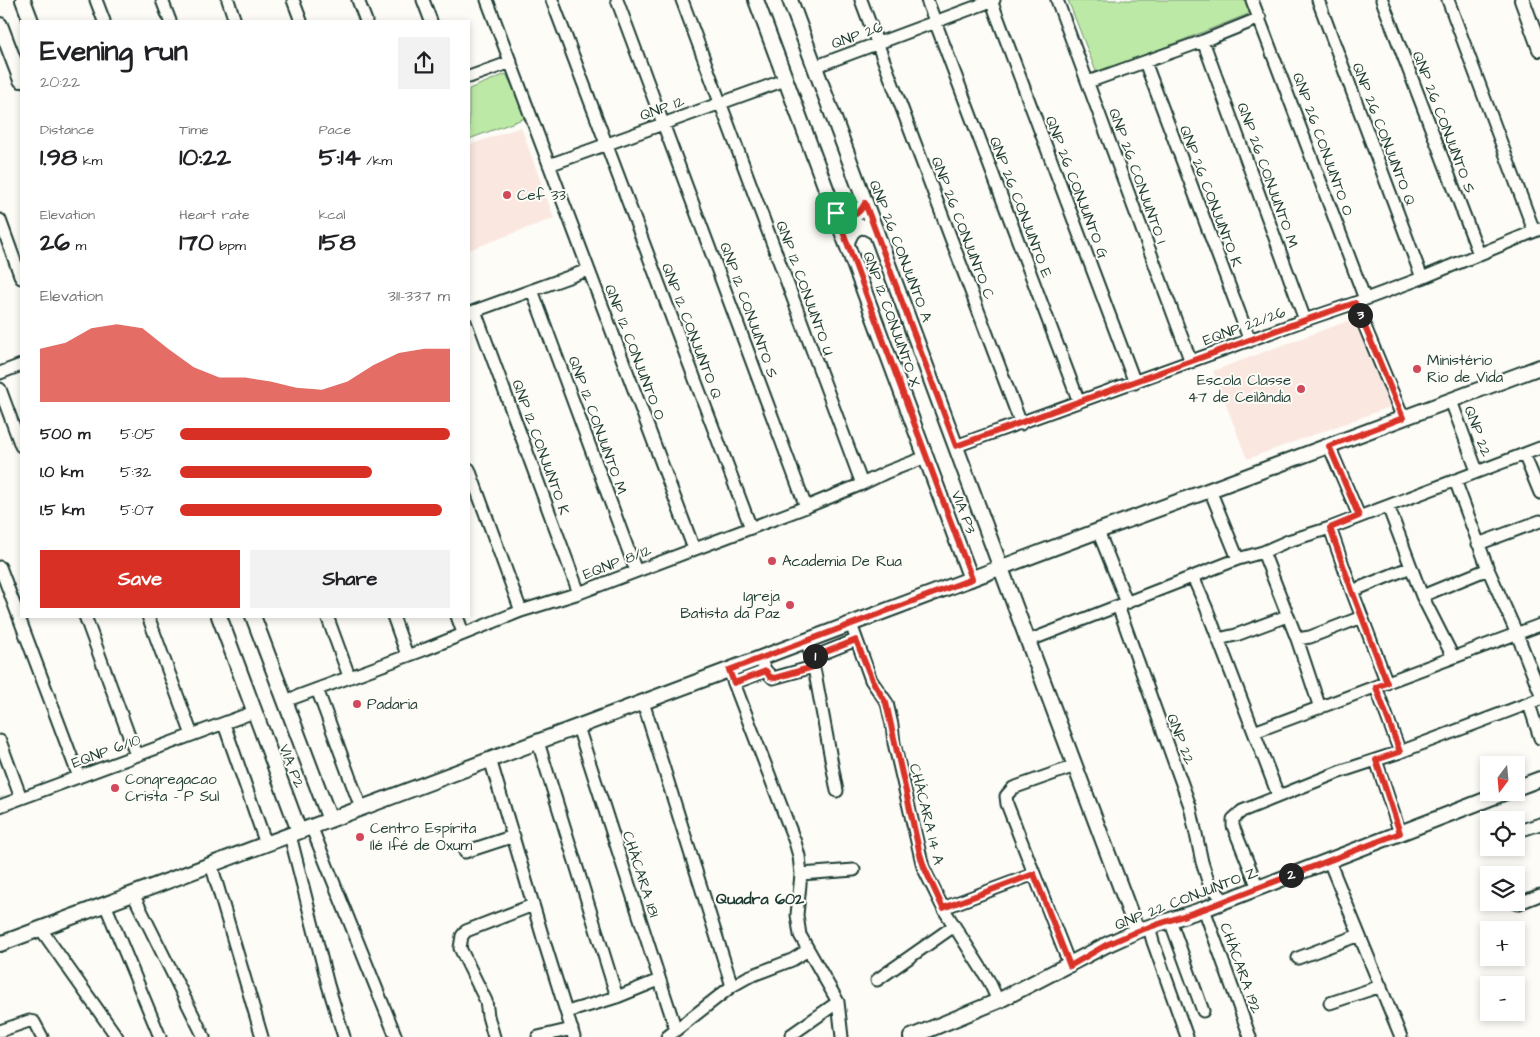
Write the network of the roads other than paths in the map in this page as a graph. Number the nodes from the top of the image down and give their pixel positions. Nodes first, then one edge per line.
1 (23, 0) edge
2 (96, 0) edge
3 (162, 0) edge
4 (228, 0) edge
5 (293, 0) edge
6 (358, 0) edge
7 (423, 0) edge
8 (487, 0) edge
9 (552, 0) edge
10 (617, 0) edge
11 (682, 0) edge
12 (756, 0) edge
13 (790, 0) edge
14 (862, 0) edge
15 (927, 0) edge
16 (992, 0) edge
17 (1057, 0) edge
18 (1252, 0) edge
19 (1318, 0) edge
20 (1382, 0) edge
21 (1448, 0) edge
22 (1522, 0) edge
23 (1260, 18) junction
24 (31, 20) edge
25 (104, 20) edge
26 (170, 20) edge
27 (236, 20) edge
28 (301, 20) edge
29 (366, 20) edge
30 (431, 20) edge
31 (935, 22) junction
32 (0, 25) edge
33 (1203, 41) junction
34 (878, 44) junction
35 (1540, 49) edge
36 (511, 62) junction
37 (1145, 62) junction
38 (814, 67) junction
39 (20, 77) edge
40 (470, 77) edge
41 (785, 80) junction
42 (1088, 82) junction
43 (721, 102) junction
44 (663, 124) junction
45 (605, 144) junction
46 (549, 165) junction
47 (865, 203) junction
48 (836, 213) junction
49 (0, 220) edge
50 (1537, 230) edge
51 (877, 234) junction
52 (847, 243) junction
53 (1479, 254) junction
54 (588, 270) junction
55 (20, 275) edge
56 (1422, 278) junction
57 (532, 290) junction
58 (1360, 301) junction
59 (472, 312) edge
60 (1305, 320) junction
61 (1250, 341) junction
62 (1191, 362) junction
63 (20, 366) edge
64 (1540, 367) edge
65 (0, 373) edge
66 (1135, 383) junction
67 (0, 389) edge
68 (1452, 401) junction
69 (1079, 402) junction
70 (1403, 418) junction
71 (1021, 424) junction
72 (20, 443) edge
73 (956, 446) junction
74 (1329, 446) junction
75 (1540, 448) edge
76 (1524, 454) junction
77 (926, 457) junction
78 (1477, 471) junction
79 (470, 472) edge
80 (1455, 480) junction
81 (862, 484) junction
82 (1210, 490) junction
83 (1540, 492) edge
84 (1388, 506) junction
85 (806, 507) junction
86 (1359, 516) junction
87 (1540, 520) edge
88 (751, 528) junction
89 (1330, 528) junction
90 (1098, 530) junction
91 (1478, 544) junction
92 (694, 549) junction
93 (1263, 552) junction
94 (1238, 559) junction
95 (0, 567) edge
96 (1411, 567) junction
97 (1001, 568) junction
98 (1488, 569) junction
99 (636, 570) junction
100 (1193, 577) junction
101 (972, 579) junction
102 (1352, 591) junction
103 (579, 593) junction
104 (1422, 596) junction
105 (1123, 604) junction
106 (522, 611) junction
107 (1287, 616) junction
108 (1362, 617) junction
109 (85, 618) edge
110 (149, 618) edge
111 (220, 618) edge
112 (254, 618) edge
113 (328, 618) edge
114 (394, 618) edge
115 (458, 618) edge
116 (851, 624) junction
117 (1540, 625) edge
118 (464, 633) junction
119 (1517, 634) junction
120 (1218, 639) junction
121 (1297, 639) junction
122 (856, 640) junction
123 (807, 641) junction
124 (1028, 642) junction
125 (407, 655) junction
126 (1452, 657) junction
127 (759, 658) junction
128 (812, 662) junction
129 (766, 671) junction
130 (350, 676) junction
131 (731, 676) junction
132 (1382, 685) junction
133 (317, 689) junction
134 (1540, 692) edge
135 (285, 701) junction
136 (643, 702) junction
137 (1535, 702) edge
138 (1320, 708) junction
139 (254, 712) junction
140 (224, 724) junction
141 (578, 727) junction
142 (1254, 732) junction
143 (192, 735) junction
144 (1540, 738) edge
145 (0, 741) edge
146 (538, 742) junction
147 (1400, 752) junction
148 (136, 756) junction
149 (490, 759) junction
150 (1376, 760) junction
151 (1075, 766) junction
152 (79, 777) junction
153 (1540, 779) edge
154 (1525, 785) edge
155 (837, 792) dead end
156 (1278, 795) junction
157 (21, 798) junction
158 (1483, 801) edge
159 (0, 806) edge
160 (361, 808) junction
161 (330, 820) junction
162 (1540, 824) edge
163 (1525, 829) edge
164 (300, 831) junction
165 (1400, 833) junction
166 (514, 836) junction
167 (266, 844) junction
168 (465, 852) dead end
169 (212, 864) junction
170 (1330, 866) junction
171 (854, 870) dead end
172 (801, 874) junction
173 (1034, 874) junction
174 (1209, 884) junction
175 (1258, 888) junction
176 (133, 894) junction
177 (1540, 895) edge
178 (1225, 901) junction
179 (1525, 901) edge
180 (104, 904) junction
181 (534, 905) junction
182 (943, 908) junction
183 (1205, 909) junction
184 (1170, 920) junction
185 (954, 926) junction
186 (40, 928) junction
187 (1143, 929) junction
188 (1359, 934) junction
189 (0, 944) edge
190 (808, 950) junction
191 (1298, 958) dead end
192 (1070, 966) junction
193 (659, 980) junction
194 (877, 980) dead end
195 (732, 986) junction
196 (1380, 986) junction
197 (617, 997) junction
198 (998, 1001) junction
199 (838, 1002) junction
200 (1330, 1003) dead end
201 (1203, 1011) dead end
202 (567, 1012) junction
203 (0, 1031) edge
204 (573, 1033) edge
205 (672, 1034) edge
206 (340, 1036) edge
207 (791, 1036) dead end
208 (42, 1037) edge
209 (117, 1037) edge
210 (160, 1037) edge
211 (204, 1037) edge
212 (262, 1037) edge
213 (396, 1037) edge
214 (494, 1037) edge
215 (538, 1037) edge
216 (842, 1037) edge
217 (911, 1037) edge
218 (1188, 1037) edge
219 (1250, 1037) edge
220 (1401, 1037) edge

1 - 24 street
2 - 25 street
3 - 26 street
4 - 27 street
5 - 28 street
6 - 29 street
7 - 30 street
8 - 36 street, QNP 12 CONJUNTO O
9 - 45 street, QNP 12 CONJUNTO Q
10 - 44 street, QNP 12 CONJUNTO S
11 - 43 street, QNP 12 CONJUNTO U
12 - 41 street, QNP 12 CONJUNTO X
13 - 38 street, QNP 26 CONJUNTO A
14 - 34 street, QNP 26 CONJUNTO C
15 - 31 street, QNP 26 CONJUNTO E
16 - 31 street, QNP 26
16 - 66 street, QNP 26 CONJUNTO G
17 - 42 street, QNP 26 CONJUNTO I
18 - 23 street, QNP 26 CONJUNTO O
19 - 56 street, QNP 26 CONJUNTO Q
20 - 53 street, QNP 26 CONJUNTO S
21 - 50 street
22 - 35 street
23 - 33 street
23 - 58 street, QNP 26 CONJUNTO O
31 - 34 street, QNP 26
31 - 69 street, QNP 26 CONJUNTO E
32 - 39 street
33 - 37 street
33 - 60 street, QNP 26 CONJUNTO M
34 - 38 street, QNP 26
34 - 71 street, QNP 26 CONJUNTO C
36 - 40 street
36 - 46 street, QNP 12 CONJUNTO O
37 - 42 street
37 - 61 street, QNP 26 CONJUNTO K
38 - 47 street, QNP 26 CONJUNTO A
41 - 43 street, QNP 12
41 - 48 street, QNP 12 CONJUNTO X
42 - 62 street, QNP 26 CONJUNTO I
43 - 44 street, QNP 12
43 - 81 street, QNP 12 CONJUNTO U
44 - 45 street, QNP 12
44 - 85 street, QNP 12 CONJUNTO S
45 - 46 street, QNP 12
45 - 88 street, QNP 12 CONJUNTO Q
46 - 54 street, QNP 12 CONJUNTO O
47 - 48 street
47 - 51 street, QNP 26 CONJUNTO A
48 - 52 street, QNP 12 CONJUNTO X
49 - 55 street
50 - 53 street, EQNP 22/26
51 - 52 street
51 - 73 street, QNP 26 CONJUNTO A
52 - 77 street, QNP 12 CONJUNTO X
53 - 56 street, EQNP 22/26
54 - 57 street
54 - 92 street, QNP 12 CONJUNTO O
56 - 58 street, EQNP 22/26
57 - 59 street
57 - 99 street, QNP 12 CONJUNTO M
58 - 60 street, EQNP 22/26
58 - 70 street, QNP 26 CONJUNTO O
59 - 103 street, QNP 12 CONJUNTO K
60 - 61 street, EQNP 22/26
61 - 62 street, EQNP 22/26
62 - 66 street, EQNP 22/26
63 - 65 street
64 - 68 street
66 - 69 street, EQNP 22/26
67 - 72 street
68 - 70 street
68 - 78 street, QNP 22
69 - 71 street, EQNP 22/26
70 - 74 street
71 - 73 street, EQNP 22/26
73 - 97 street, VIA P3
74 - 82 street
74 - 86 street
75 - 76 street, QNP 22
76 - 78 street, QNP 22
76 - 83 street
77 - 81 street, EQNP 8/12
77 - 101 street, VIA P3
78 - 80 street, QNP 22
79 - 106 street
80 - 84 street, QNP 22
80 - 91 street
81 - 85 street, EQNP 8/12
82 - 90 street
82 - 94 street
84 - 86 street, QNP 22
84 - 96 street
85 - 88 street, EQNP 8/12
86 - 89 street, QNP 22
87 - 91 street
88 - 92 street, EQNP 8/12
89 - 93 street, QNP 22
89 - 102 street
90 - 97 street
90 - 105 street, QNP 22
91 - 98 street
92 - 99 street, EQNP 8/12
93 - 94 street, QNP 22
93 - 107 street
94 - 100 street, QNP 22
95 - 152 street
96 - 102 street
96 - 104 street
97 - 101 street
97 - 124 street, VIA P3
98 - 104 street
98 - 119 street
99 - 103 street, EQNP 8/12
100 - 105 street, QNP 22
100 - 120 street
101 - 116 street
102 - 108 street
103 - 106 street, EQNP 8/12
104 - 126 street
105 - 124 street, QNP 22
105 - 174 street, QNP 22
106 - 118 street, EQNP 8/12
107 - 120 street
107 - 121 street
108 - 121 street
108 - 132 street
109 - 148 street
110 - 143 street
111 - 139 street, VIA P2
112 - 135 street, VIA P2
113 - 130 street
114 - 125 street
115 - 118 street
116 - 122 street, CHÁCARA 14 A
116 - 123 street
117 - 119 street
118 - 125 street, EQNP 8/12
119 - 126 street
119 - 134 street
120 - 142 street
121 - 138 street
122 - 128 street
122 - 182 street, CHÁCARA 14 A
123 - 127 street
123 - 128 street
124 - 151 street, VIA P3
125 - 130 street, EQNP 8/12
126 - 132 street
127 - 129 street
127 - 131 street
128 - 129 street
128 - 155 street
129 - 131 street
130 - 133 street, EQNP 8/12
131 - 136 street
131 - 172 street
132 - 138 street
132 - 147 street
133 - 135 street, EQNP 8/12
133 - 160 street
135 - 161 street, VIA P2
136 - 141 street
136 - 195 street
137 - 144 street
137 - 147 street
138 - 142 street
139 - 140 street, EQNP 6/10
139 - 164 street, VIA P2
140 - 143 street, EQNP 6/10
140 - 167 street
141 - 146 street
141 - 193 street, CHÁCARA 181
142 - 156 street
143 - 148 street, EQNP 6/10
145 - 157 street
146 - 149 street
146 - 197 street
147 - 150 street
148 - 152 street, EQNP 6/10
149 - 160 street
149 - 166 street
150 - 156 street
150 - 165 street
151 - 173 street
151 - 187 street, VIA P3
152 - 157 street, EQNP 6/10
153 - 154 street
156 - 175 street
157 - 159 street, EQNP 6/10
158 - 165 street, QNP 22 CONJUNTO Z
160 - 161 street
161 - 164 street
162 - 163 street
164 - 167 street
164 - 206 street
164 - 213 street
165 - 170 street, QNP 22 CONJUNTO Z
166 - 168 street
166 - 181 street
167 - 169 street
169 - 176 street
169 - 212 street
170 - 175 street, QNP 22 CONJUNTO Z
170 - 188 street
171 - 172 street
172 - 190 street
173 - 182 street
173 - 192 street
174 - 178 street, QNP 22
174 - 183 street, QNP 22
175 - 178 street, QNP 22 CONJUNTO Z
176 - 180 street
176 - 211 street
177 - 179 street
178 - 183 street, QNP 22 CONJUNTO Z
180 - 186 street
180 - 210 street
181 - 202 street
181 - 214 street
182 - 185 street, CHÁCARA 14 A
183 - 184 street, QNP 22 CONJUNTO Z
183 - 219 street, CHÁCARA 192
184 - 187 street, QNP 22 CONJUNTO Z
184 - 201 street
185 - 194 street
185 - 198 street, CHÁCARA 14 A
186 - 189 street
186 - 209 street
187 - 192 street, QNP 22 CONJUNTO Z
187 - 218 street
188 - 191 street
188 - 196 street
190 - 195 street, CHÁCARA 181
190 - 199 street
192 - 198 street, QNP 22 CONJUNTO Z
193 - 197 street
193 - 205 street, CHÁCARA 181
195 - 205 street, CHÁCARA 181
196 - 200 street
196 - 220 street
197 - 202 street
198 - 217 street, QNP 22 CONJUNTO Z
199 - 207 street
199 - 216 street
202 - 204 street
203 - 208 street
204 - 215 street

